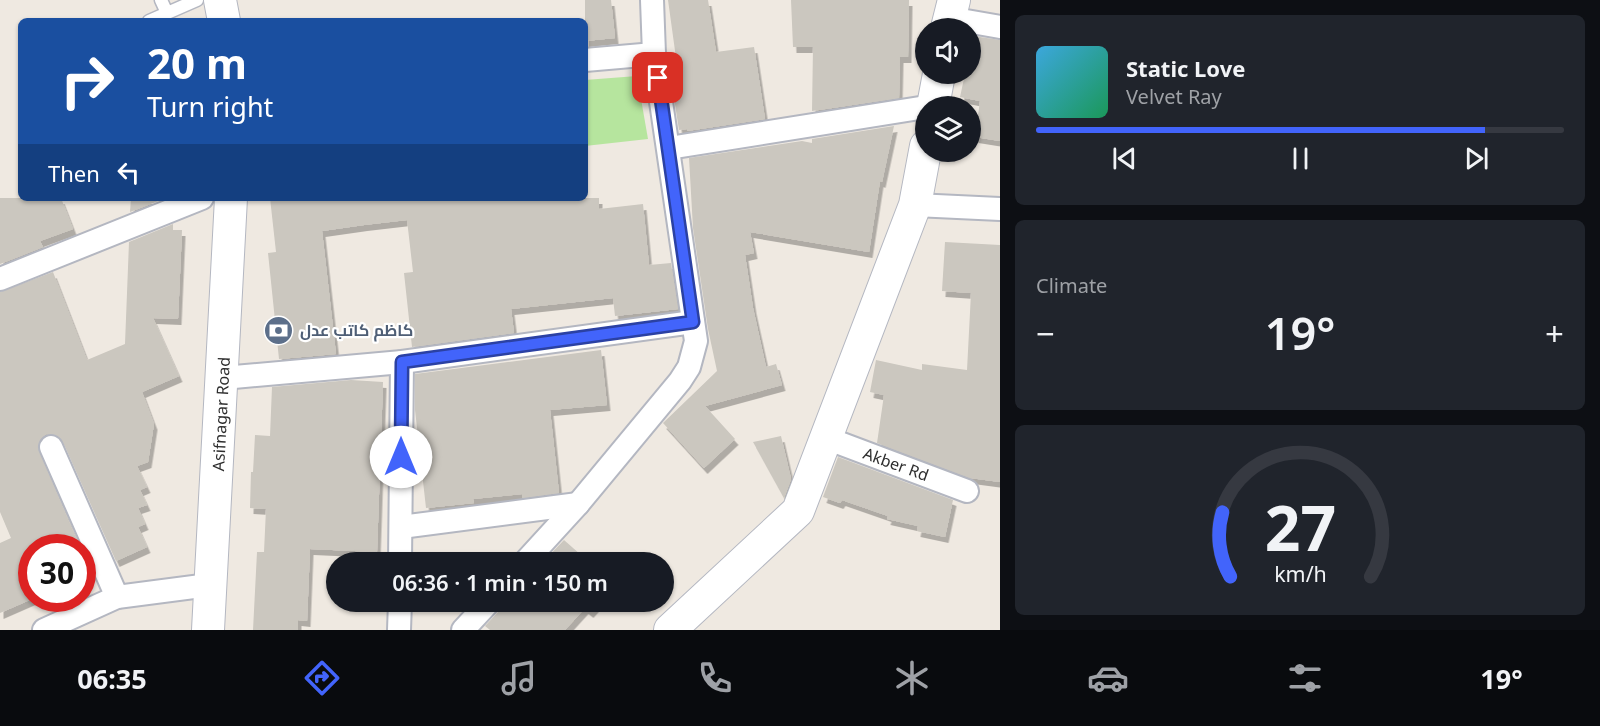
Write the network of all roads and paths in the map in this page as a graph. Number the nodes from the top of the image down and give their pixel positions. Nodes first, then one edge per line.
1 (161, 0) edge
2 (197, 0) edge
3 (220, 0) edge
4 (652, 0) edge
5 (167, 13) junction
6 (950, 16) edge
7 (156, 18) edge
8 (223, 18) edge
9 (1000, 27) edge
10 (654, 54) junction
11 (588, 60) edge
12 (915, 108) edge
13 (669, 148) junction
14 (923, 162) edge
15 (195, 201) edge
16 (231, 201) edge
17 (915, 205) junction
18 (1000, 209) edge
19 (0, 279) edge
20 (693, 322) junction
21 (402, 362) junction
22 (223, 378) junction
23 (826, 438) junction
24 (51, 447) dead end
25 (967, 491) dead end
26 (578, 504) junction
27 (401, 527) junction
28 (400, 552) edge
29 (534, 552) edge
30 (209, 585) junction
31 (117, 597) junction
32 (400, 612) edge
33 (480, 612) edge
34 (44, 630) edge
35 (208, 630) edge
36 (399, 630) edge
37 (463, 630) edge
38 (670, 630) edge

1 - 5 lane
2 - 5 lane
3 - 8 street
4 - 10 street
5 - 7 lane
6 - 9 street
10 - 11 street
10 - 13 street
12 - 13 street
13 - 20 street
14 - 17 street
15 - 19 street
16 - 22 street, Asifnagar Road
17 - 18 street
17 - 23 street
20 - 21 street
20 - 26 street
21 - 22 street
21 - 27 street
22 - 30 street, Asifnagar Road
23 - 25 street, Akber Rd
23 - 38 street
24 - 31 street
26 - 27 street
26 - 29 street
27 - 28 street
30 - 31 street
30 - 35 street, Asifnagar Road
31 - 34 street
32 - 36 street
33 - 37 street

